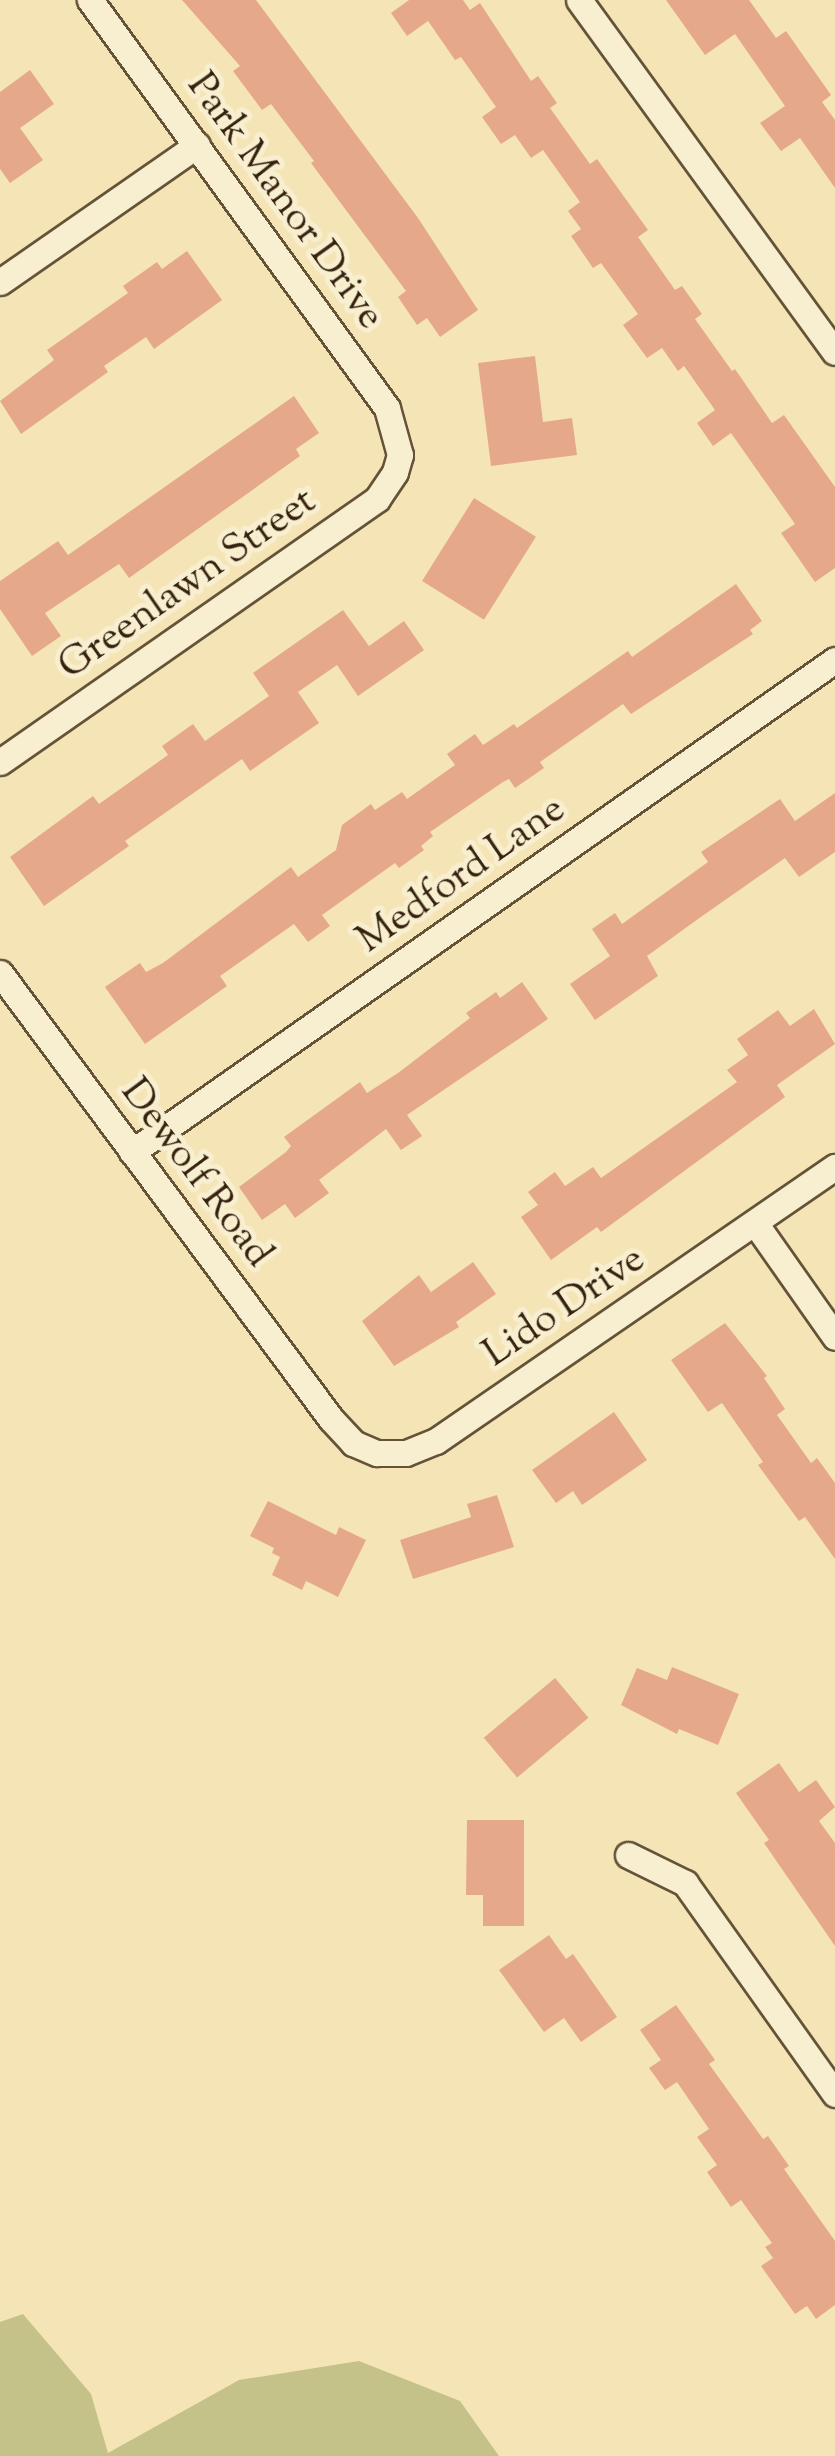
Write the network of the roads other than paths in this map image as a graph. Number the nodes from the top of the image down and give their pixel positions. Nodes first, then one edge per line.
1 (90, 0) edge
2 (579, 0) edge
3 (197, 145) junction
4 (0, 282) edge
5 (835, 352) edge
6 (400, 455) joint
7 (835, 660) edge
8 (0, 762) edge
9 (0, 973) edge
10 (132, 1152) junction
11 (835, 1167) edge
12 (756, 1223) junction
13 (835, 1337) edge
14 (331, 1419) joint
15 (628, 1855) dead end
16 (835, 2094) edge

1 - 3 street, Park Manor Drive
2 - 5 street
3 - 4 street
3 - 6 street, Park Manor Drive
6 - 8 street, Greenlawn Street
7 - 10 street, Medford Lane
9 - 10 street, Dewolf Road
10 - 14 street, Dewolf Road
11 - 12 street, Lido Drive
12 - 13 street
12 - 14 street, Lido Drive
15 - 16 street

